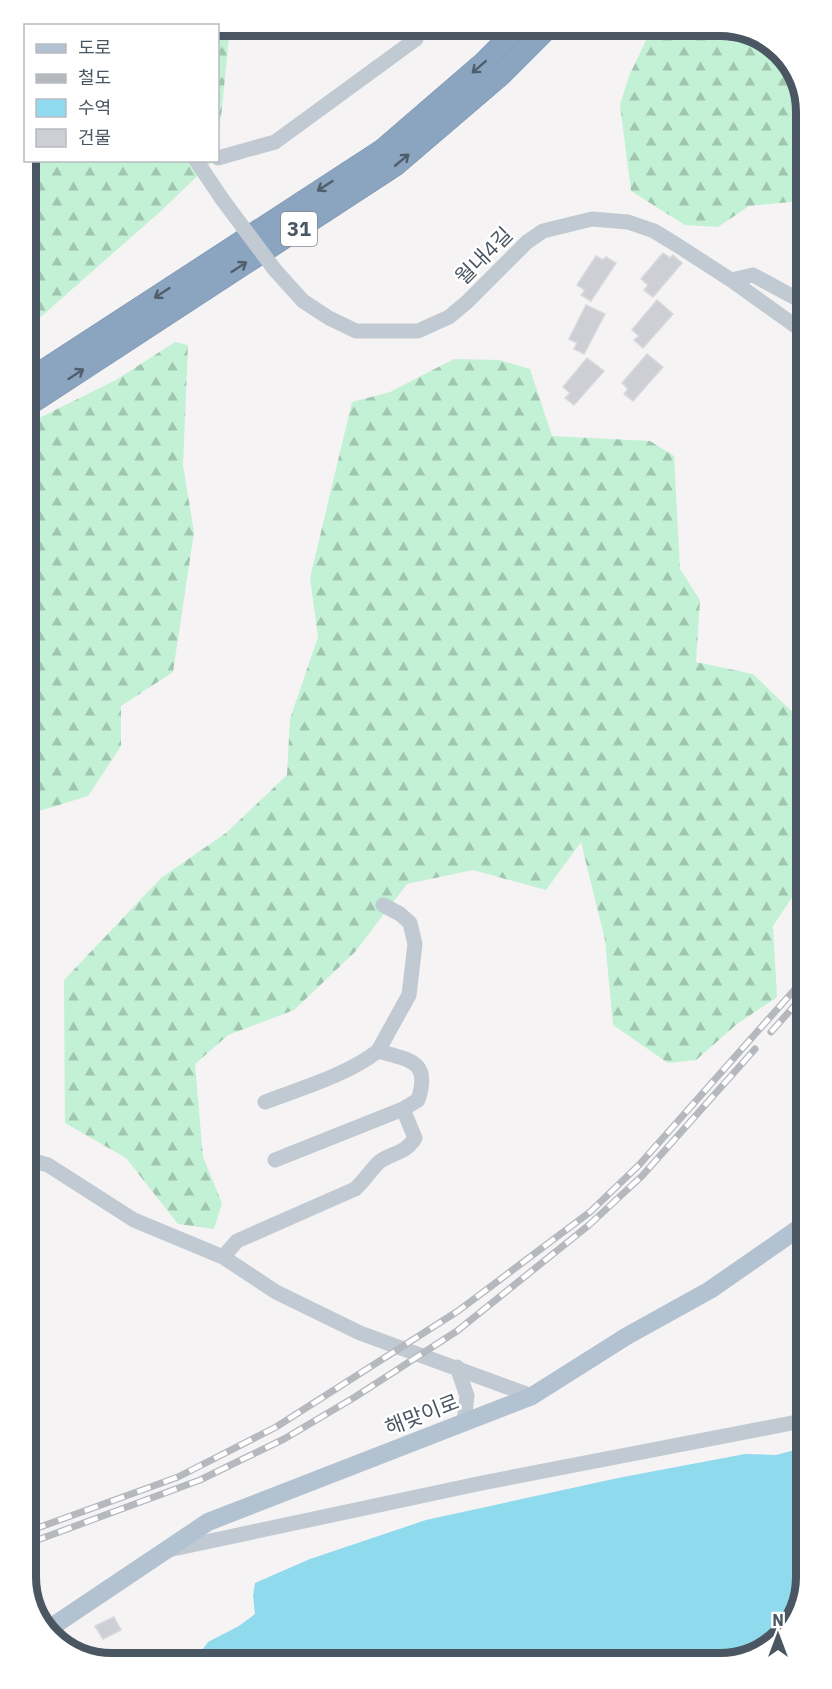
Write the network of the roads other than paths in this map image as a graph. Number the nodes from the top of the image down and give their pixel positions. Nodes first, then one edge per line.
1 (510, 36) edge
2 (540, 36) edge
3 (416, 39) dead end
4 (219, 158) edge
5 (203, 164) edge
6 (731, 280) junction
7 (796, 295) edge
8 (796, 326) edge
9 (36, 375) edge
10 (36, 400) edge
11 (383, 905) dead end
12 (378, 1051) junction
13 (265, 1102) dead end
14 (404, 1109) junction
15 (274, 1160) dead end
16 (36, 1162) edge
17 (796, 1230) edge
18 (223, 1257) junction
19 (457, 1367) junction
20 (532, 1396) junction
21 (464, 1422) junction
22 (796, 1422) edge
23 (168, 1550) junction
24 (54, 1625) edge

1 -> 9 highway, 31
10 -> 2 highway, 31
3 - 4 street
5 - 6 street, 월내4길, bridge
6 - 7 street
6 - 8 street, 월내4길
11 - 12 street
12 - 13 street
12 - 14 street
14 - 15 street
14 - 18 street
16 - 18 street
17 - 20 main road, 해맞이로
18 - 19 street
19 - 20 street
19 - 21 street
20 - 21 main road, 해맞이로
21 - 23 main road, 해맞이로
22 - 23 street
23 - 24 main road, 해맞이로

